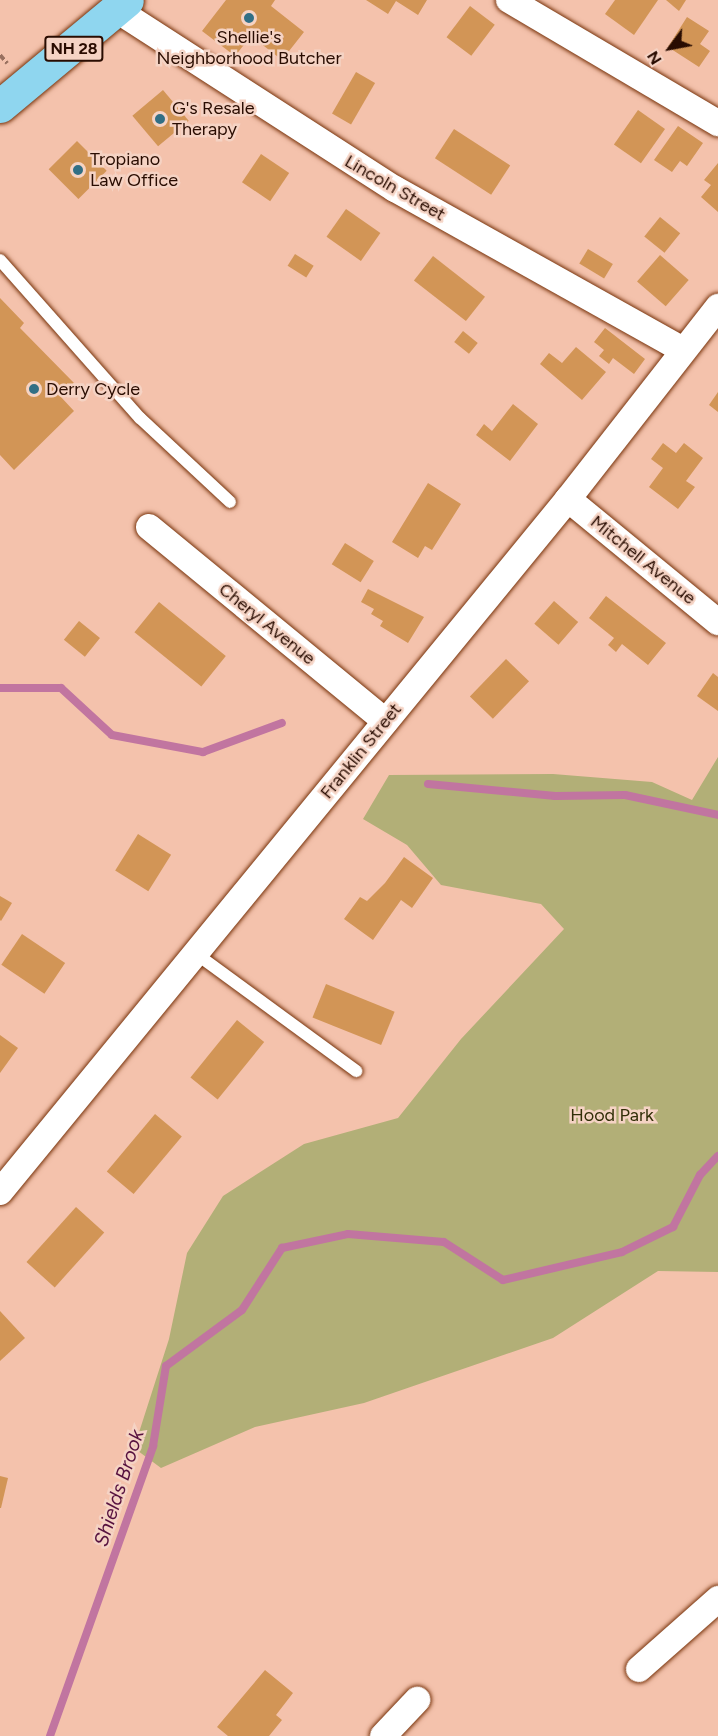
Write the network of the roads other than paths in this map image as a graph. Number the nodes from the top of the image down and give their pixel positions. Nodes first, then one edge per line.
1 (509, 0) edge
2 (122, 5) edge
3 (0, 106) edge
4 (718, 123) edge
5 (0, 261) edge
6 (718, 307) edge
7 (683, 350) junction
8 (568, 499) junction
9 (230, 502) dead end
10 (149, 527) dead end
11 (718, 622) edge
12 (385, 721) junction
13 (195, 953) junction
14 (356, 1071) dead end
15 (0, 1192) edge
16 (718, 1599) edge
17 (639, 1669) dead end
18 (417, 1700) dead end
19 (383, 1736) edge

1 - 4 street
2 - 3 main road, NH 28
2 - 7 street, Lincoln Street
5 - 9 lane
6 - 7 street, Franklin Street
7 - 8 street, Franklin Street
8 - 11 street, Mitchell Avenue
8 - 12 street, Franklin Street
10 - 12 street, Cheryl Avenue
12 - 13 street, Franklin Street
13 - 14 lane
13 - 15 street, Franklin Street
16 - 17 street
18 - 19 street

